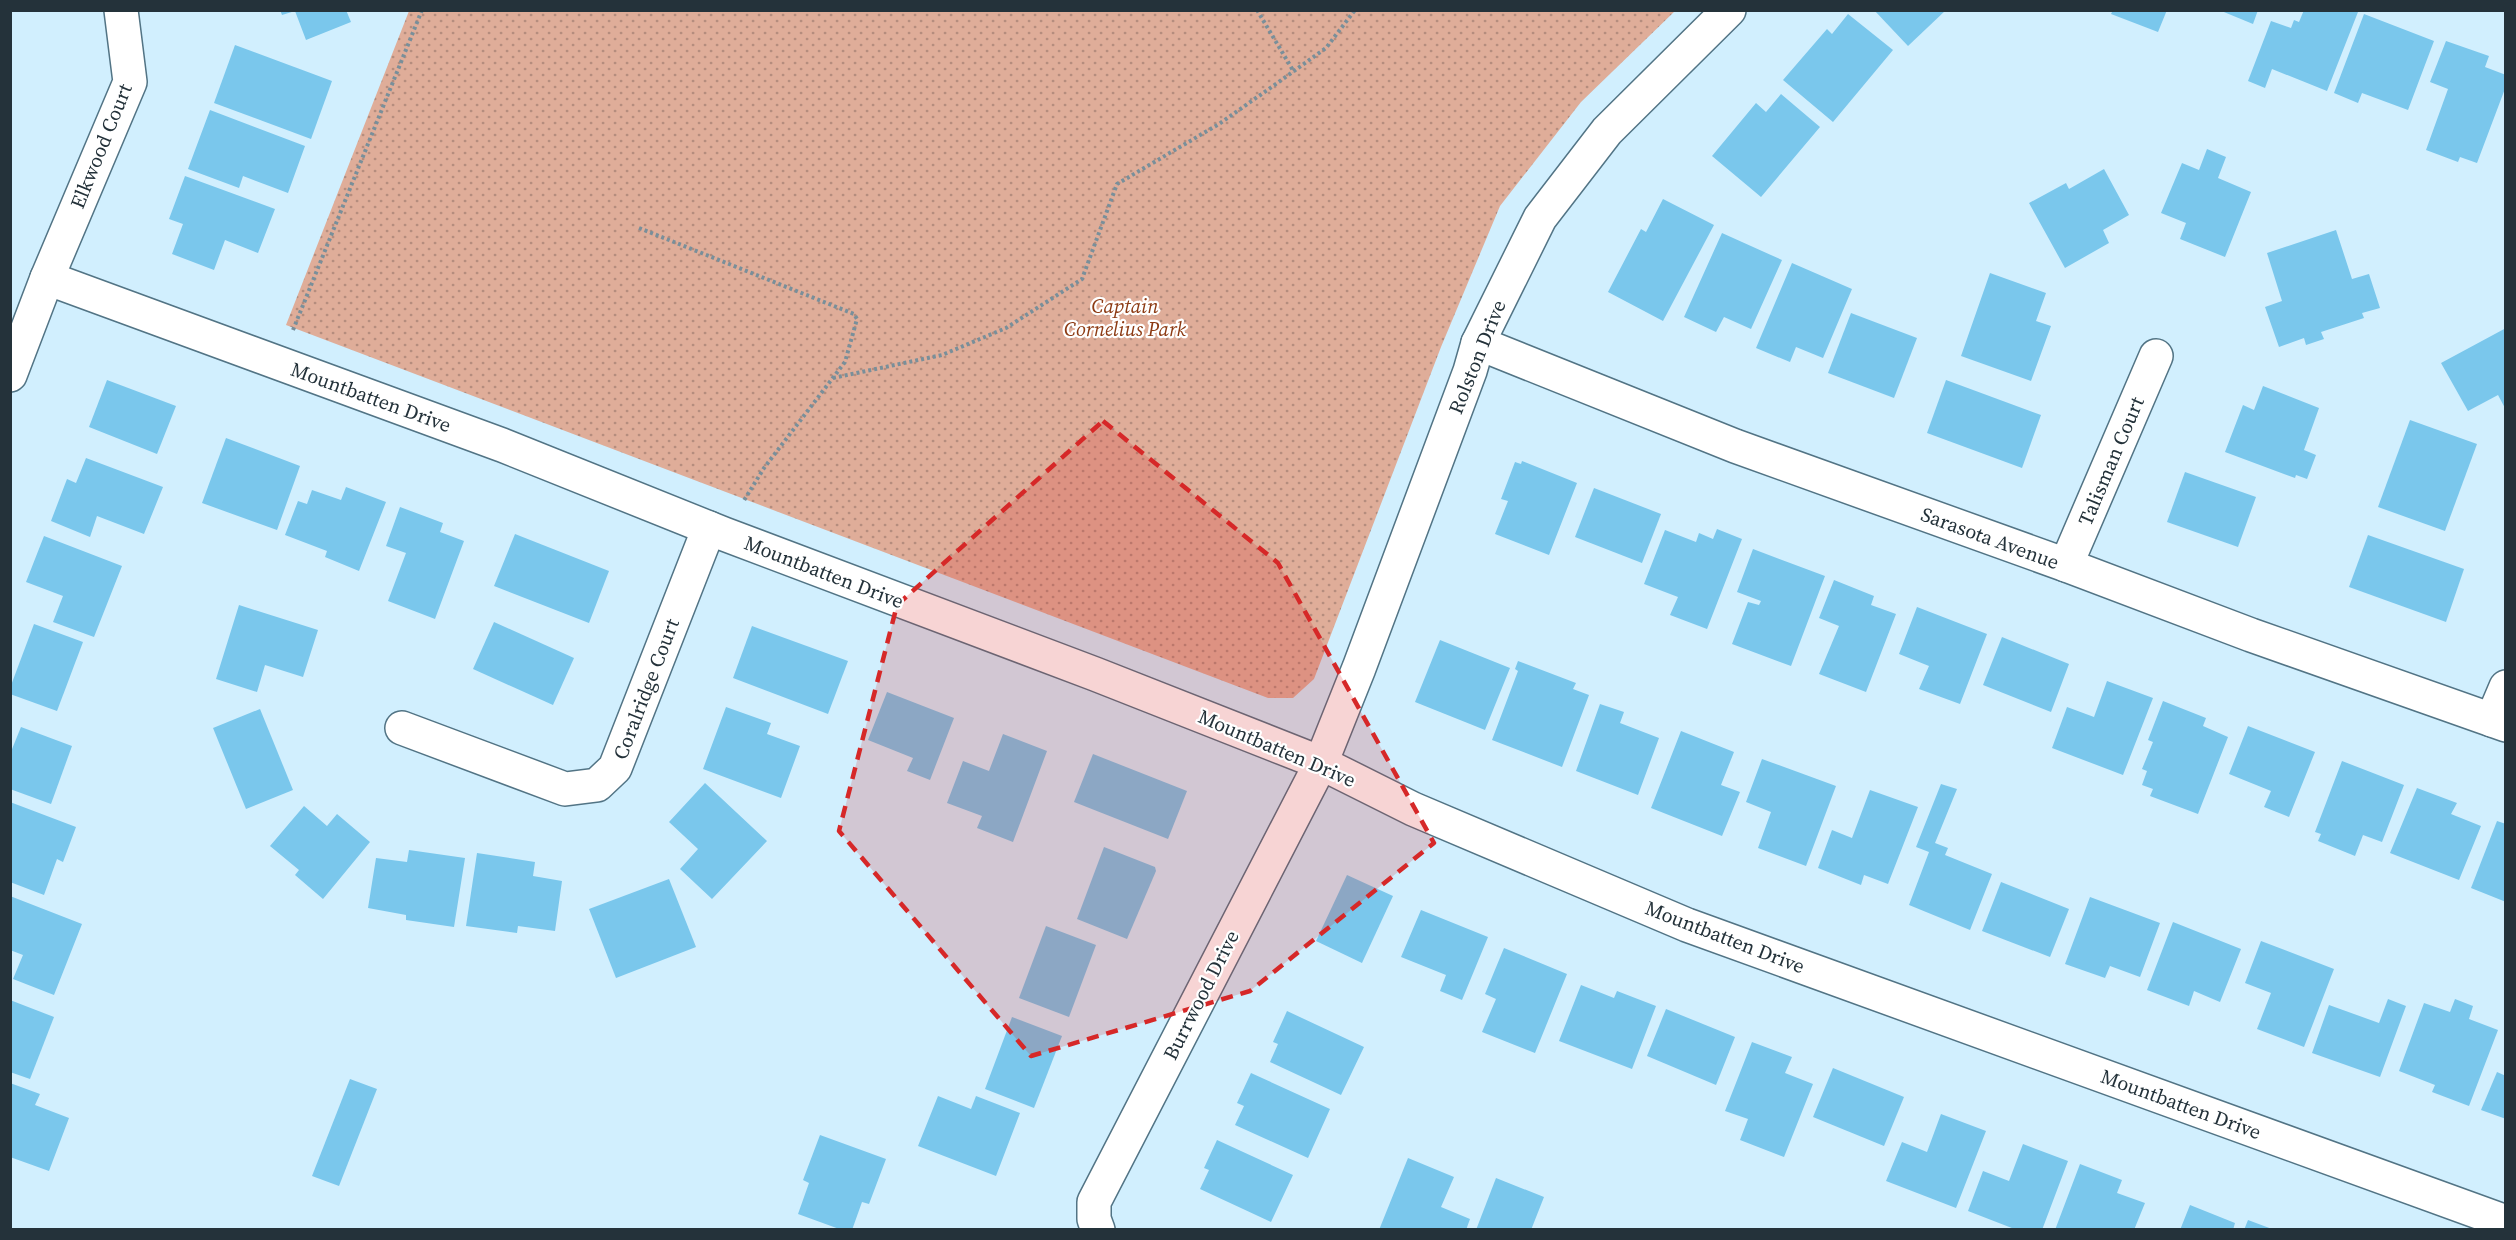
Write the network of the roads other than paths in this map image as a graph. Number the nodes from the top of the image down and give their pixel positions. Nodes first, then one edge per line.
1 (121, 10) edge
2 (1729, 10) edge
3 (48, 278) junction
4 (1478, 343) junction
5 (2156, 356) dead end
6 (10, 375) edge
7 (717, 531) junction
8 (2066, 565) junction
9 (2505, 687) edge
10 (2499, 722) edge
11 (402, 728) dead end
12 (1321, 763) junction
13 (2505, 1222) edge
14 (1098, 1230) edge

1 - 3 street, Elkwood Court
2 - 4 street, Rolston Drive
3 - 6 street, Elkwood Court
3 - 7 street, Mountbatten Drive
4 - 8 street, Sarasota Avenue
4 - 12 street, Rolston Drive
5 - 8 street, Talisman Court
7 - 11 street, Coralridge Court
7 - 12 street, Mountbatten Drive
8 - 10 street, Sarasota Avenue
9 - 10 street
12 - 13 street, Mountbatten Drive
12 - 14 street, Burrwood Drive

